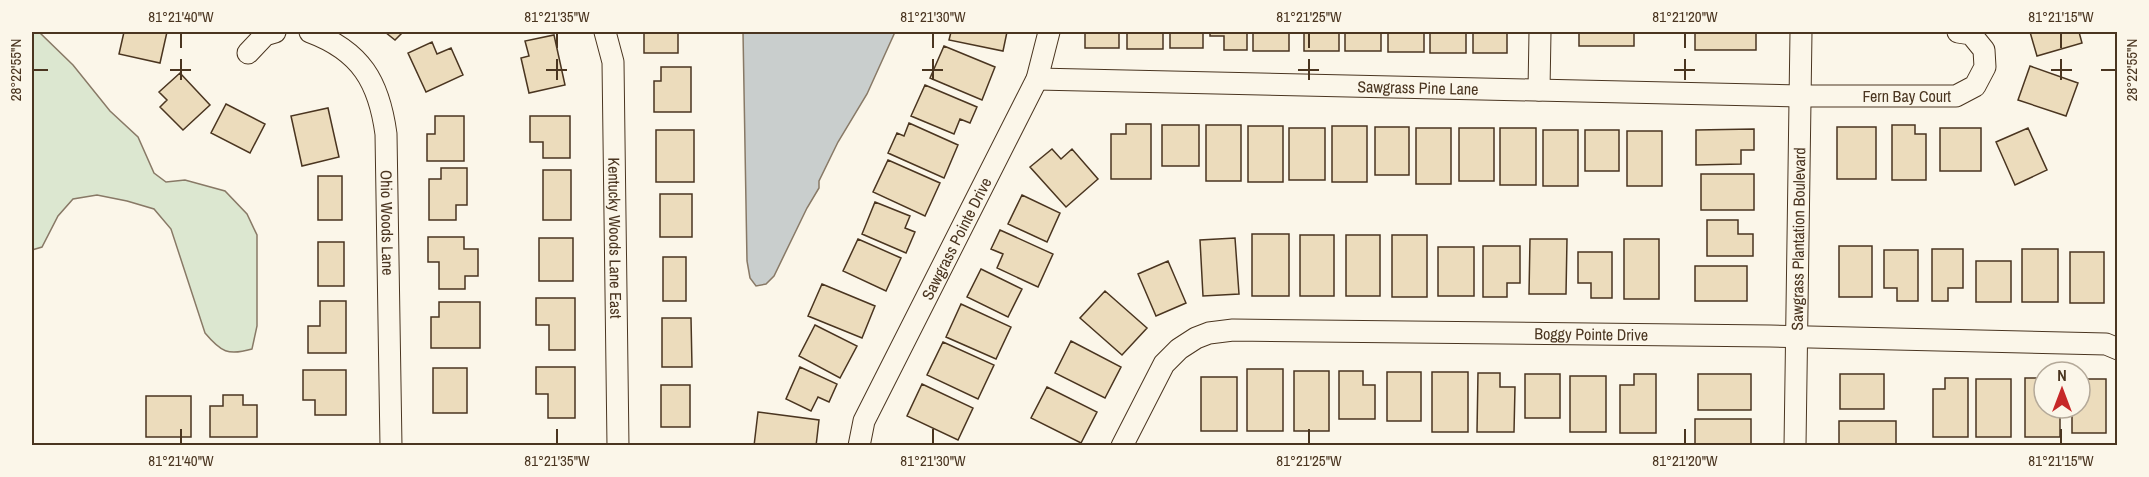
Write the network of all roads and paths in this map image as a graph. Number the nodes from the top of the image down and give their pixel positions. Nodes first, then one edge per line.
1 (275, 32) edge
2 (310, 32) edge
3 (605, 32) edge
4 (1049, 32) edge
5 (1540, 32) edge
6 (1801, 32) edge
7 (1958, 32) edge
8 (248, 53) dead end
9 (1037, 79) junction
10 (1539, 90) junction
11 (1800, 96) junction
12 (1797, 337) junction
13 (2118, 349) edge
14 (392, 446) edge
15 (618, 446) edge
16 (859, 446) edge
17 (1122, 446) edge
18 (1795, 446) edge

1 - 8 street
2 - 14 street, Ohio Woods Lane
3 - 15 street, Kentucky Woods Lane East
4 - 9 street, Sawgrass Pointe Drive
5 - 10 street
6 - 11 street, Sawgrass Plantation Boulevard
7 - 11 street, Fern Bay Court
9 - 10 street, Sawgrass Pine Lane
9 - 16 street, Sawgrass Pointe Drive
10 - 11 street, Sawgrass Pine Lane
11 - 12 street, Sawgrass Plantation Boulevard
12 - 13 street, Boggy Pointe Drive
12 - 17 street, Boggy Pointe Drive
12 - 18 street, Sawgrass Plantation Boulevard

